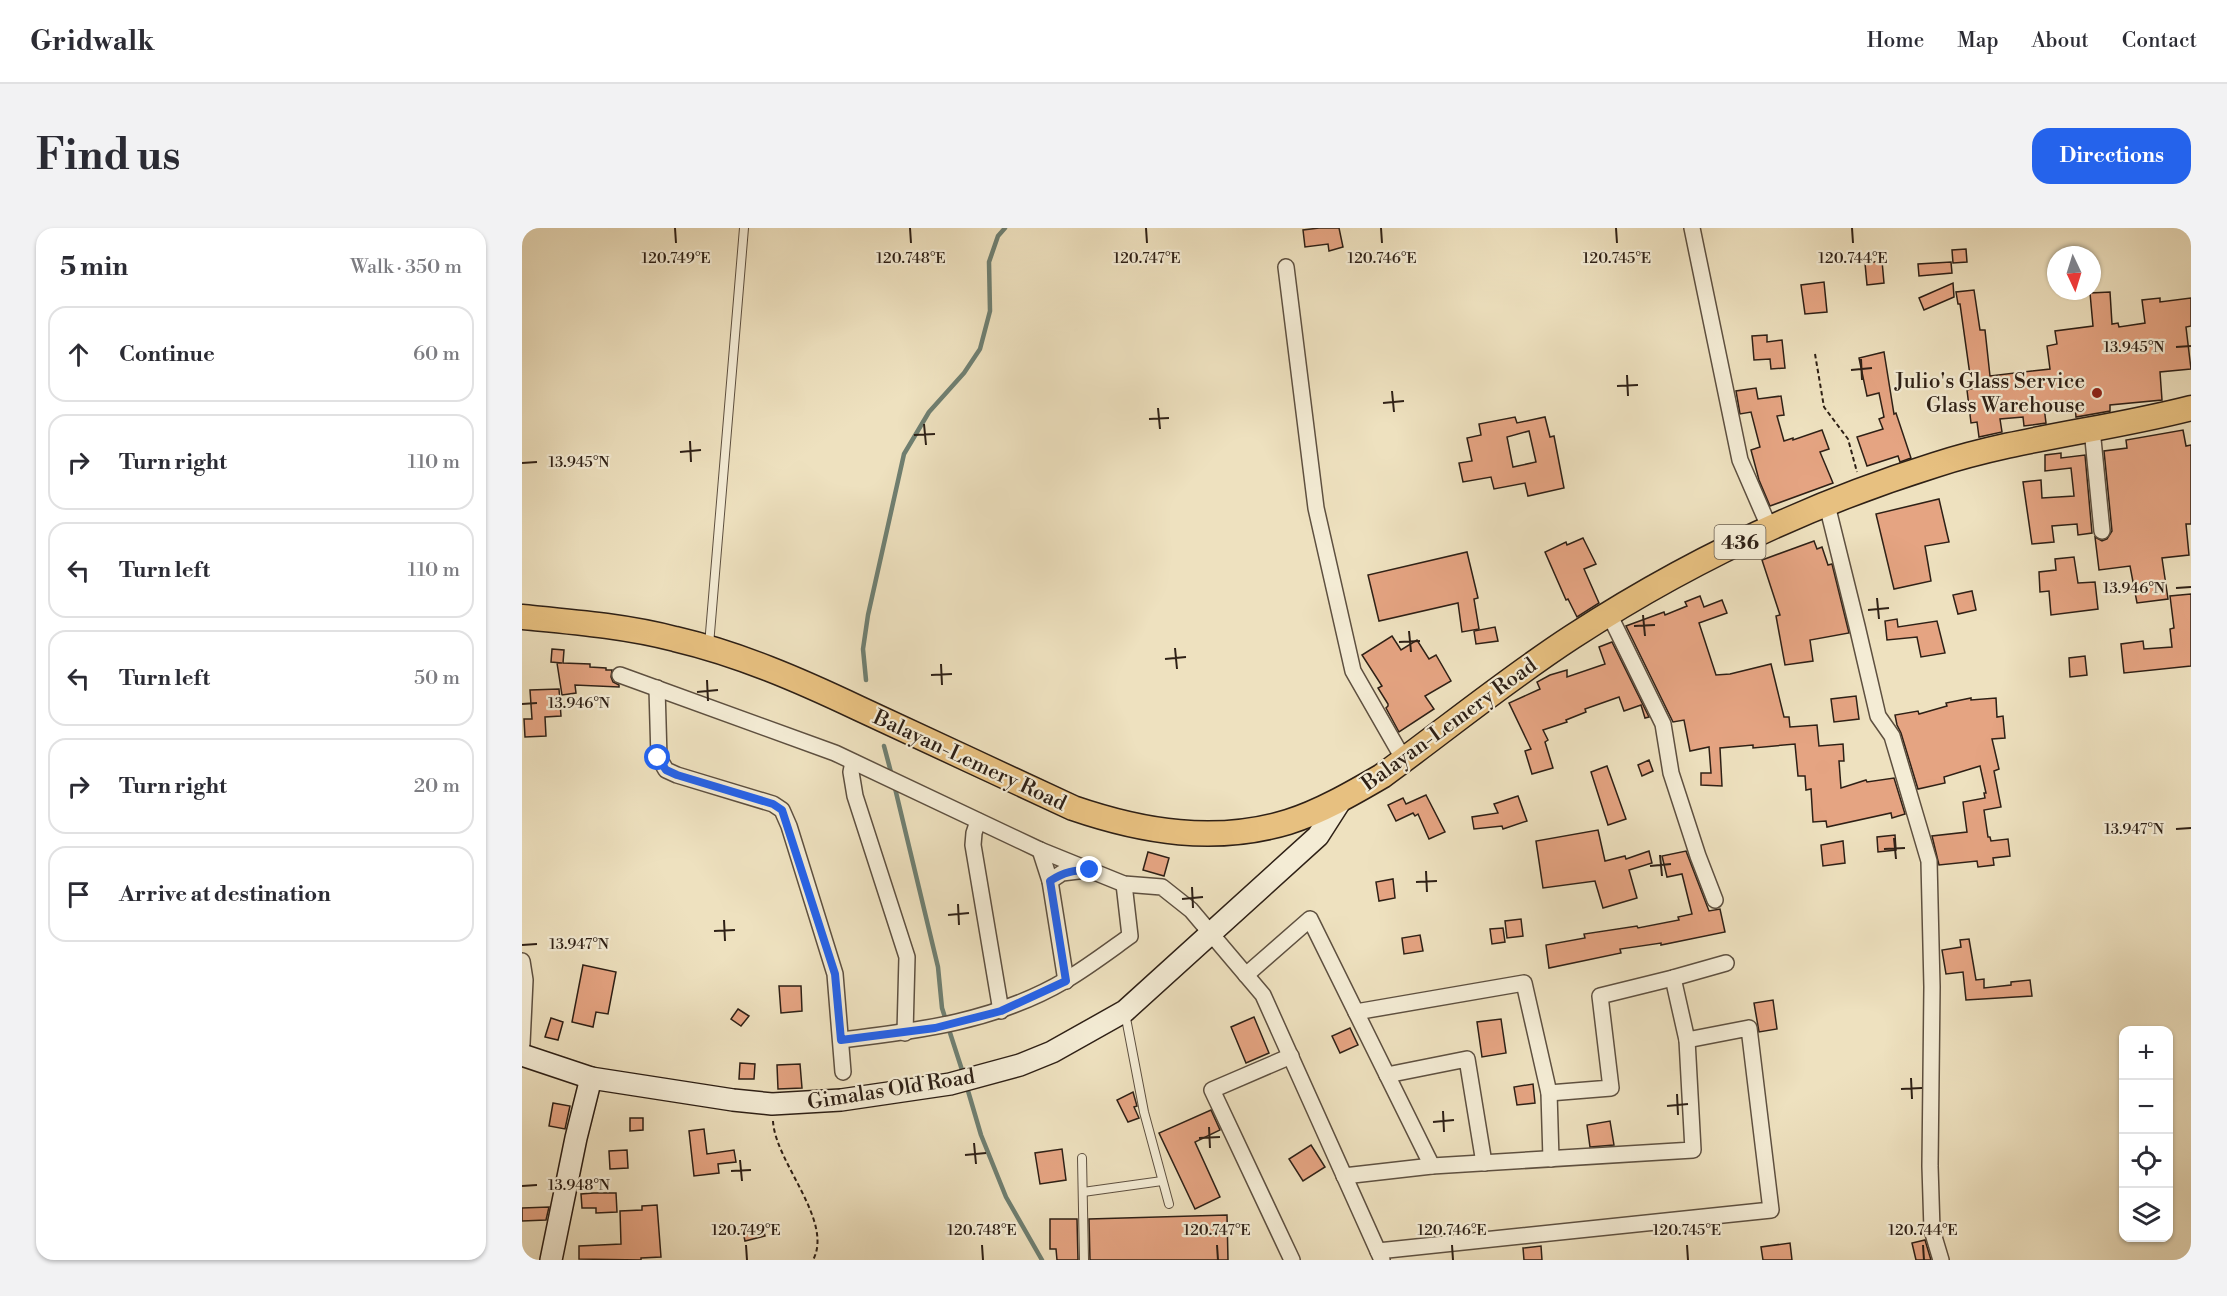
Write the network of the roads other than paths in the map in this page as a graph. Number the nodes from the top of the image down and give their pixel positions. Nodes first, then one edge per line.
1 (744, 228) edge
2 (1692, 228) edge
3 (1286, 267) dead end
4 (2191, 408) edge
5 (2092, 429) junction
6 (1827, 505) junction
7 (1770, 529) junction
8 (2102, 531) dead end
9 (1609, 614) junction
10 (522, 617) edge
11 (708, 648) junction
12 (620, 675) dead end
13 (657, 688) junction
14 (1404, 760) junction
15 (853, 762) junction
16 (1343, 797) junction
17 (978, 820) junction
18 (1040, 850) junction
19 (1090, 870) junction
20 (1050, 881) junction
21 (1124, 884) junction
22 (1714, 900) dead end
23 (1212, 934) junction
24 (522, 961) edge
25 (1726, 963) dead end
26 (1246, 975) junction
27 (1673, 978) junction
28 (1066, 981) junction
29 (1001, 1011) junction
30 (1125, 1011) junction
31 (1356, 1012) junction
32 (905, 1033) junction
33 (841, 1040) junction
34 (1687, 1040) junction
35 (522, 1044) edge
36 (522, 1055) edge
37 (1291, 1056) junction
38 (843, 1072) dead end
39 (1387, 1075) junction
40 (591, 1078) junction
41 (1549, 1093) junction
42 (1082, 1158) dead end
43 (1551, 1159) junction
44 (1484, 1163) junction
45 (1432, 1166) junction
46 (1344, 1176) junction
47 (1162, 1181) junction
48 (1083, 1192) junction
49 (1170, 1204) dead end
50 (1380, 1256) edge
51 (551, 1260) edge
52 (1084, 1260) edge
53 (1292, 1260) edge
54 (1941, 1260) edge

1 - 11 lane
2 - 7 street
3 - 14 street
4 - 5 main road, Balayan-Lemery Road / 436
5 - 6 main road, Balayan-Lemery Road / 436
5 - 8 street
6 - 7 main road, Balayan-Lemery Road / 436
6 - 54 street
7 - 9 main road, Balayan-Lemery Road / 436
9 - 14 main road, Balayan-Lemery Road / 436
9 - 22 street
10 - 11 main road, Balayan-Lemery Road
11 - 16 main road, Balayan-Lemery Road
12 - 13 street
13 - 15 street
13 - 33 street
14 - 16 main road, Balayan-Lemery Road / 436
15 - 17 street
15 - 32 street
16 - 23 street, Gimalas Old Road / 436
17 - 18 street
17 - 29 street
18 - 19 street
18 - 20 street
19 - 20 street
19 - 21 street
20 - 28 street
21 - 23 street
21 - 28 street
23 - 26 street
23 - 30 street, Gimalas Old Road / 436
24 - 35 street
25 - 27 street
26 - 31 street
26 - 37 street
27 - 34 street
27 - 41 street
28 - 29 street
29 - 32 street
30 - 40 street, Gimalas Old Road / 436
30 - 47 lane
31 - 39 street
31 - 41 street
32 - 33 street
33 - 38 street
34 - 43 street
34 - 50 street
36 - 40 street, Gimalas Old Road / 436
37 - 46 street
37 - 53 street
39 - 44 street
39 - 45 street
40 - 51 street
41 - 43 street
42 - 48 lane
43 - 44 street
44 - 45 street
45 - 46 street
46 - 50 street
47 - 48 lane
47 - 49 lane
48 - 52 lane

